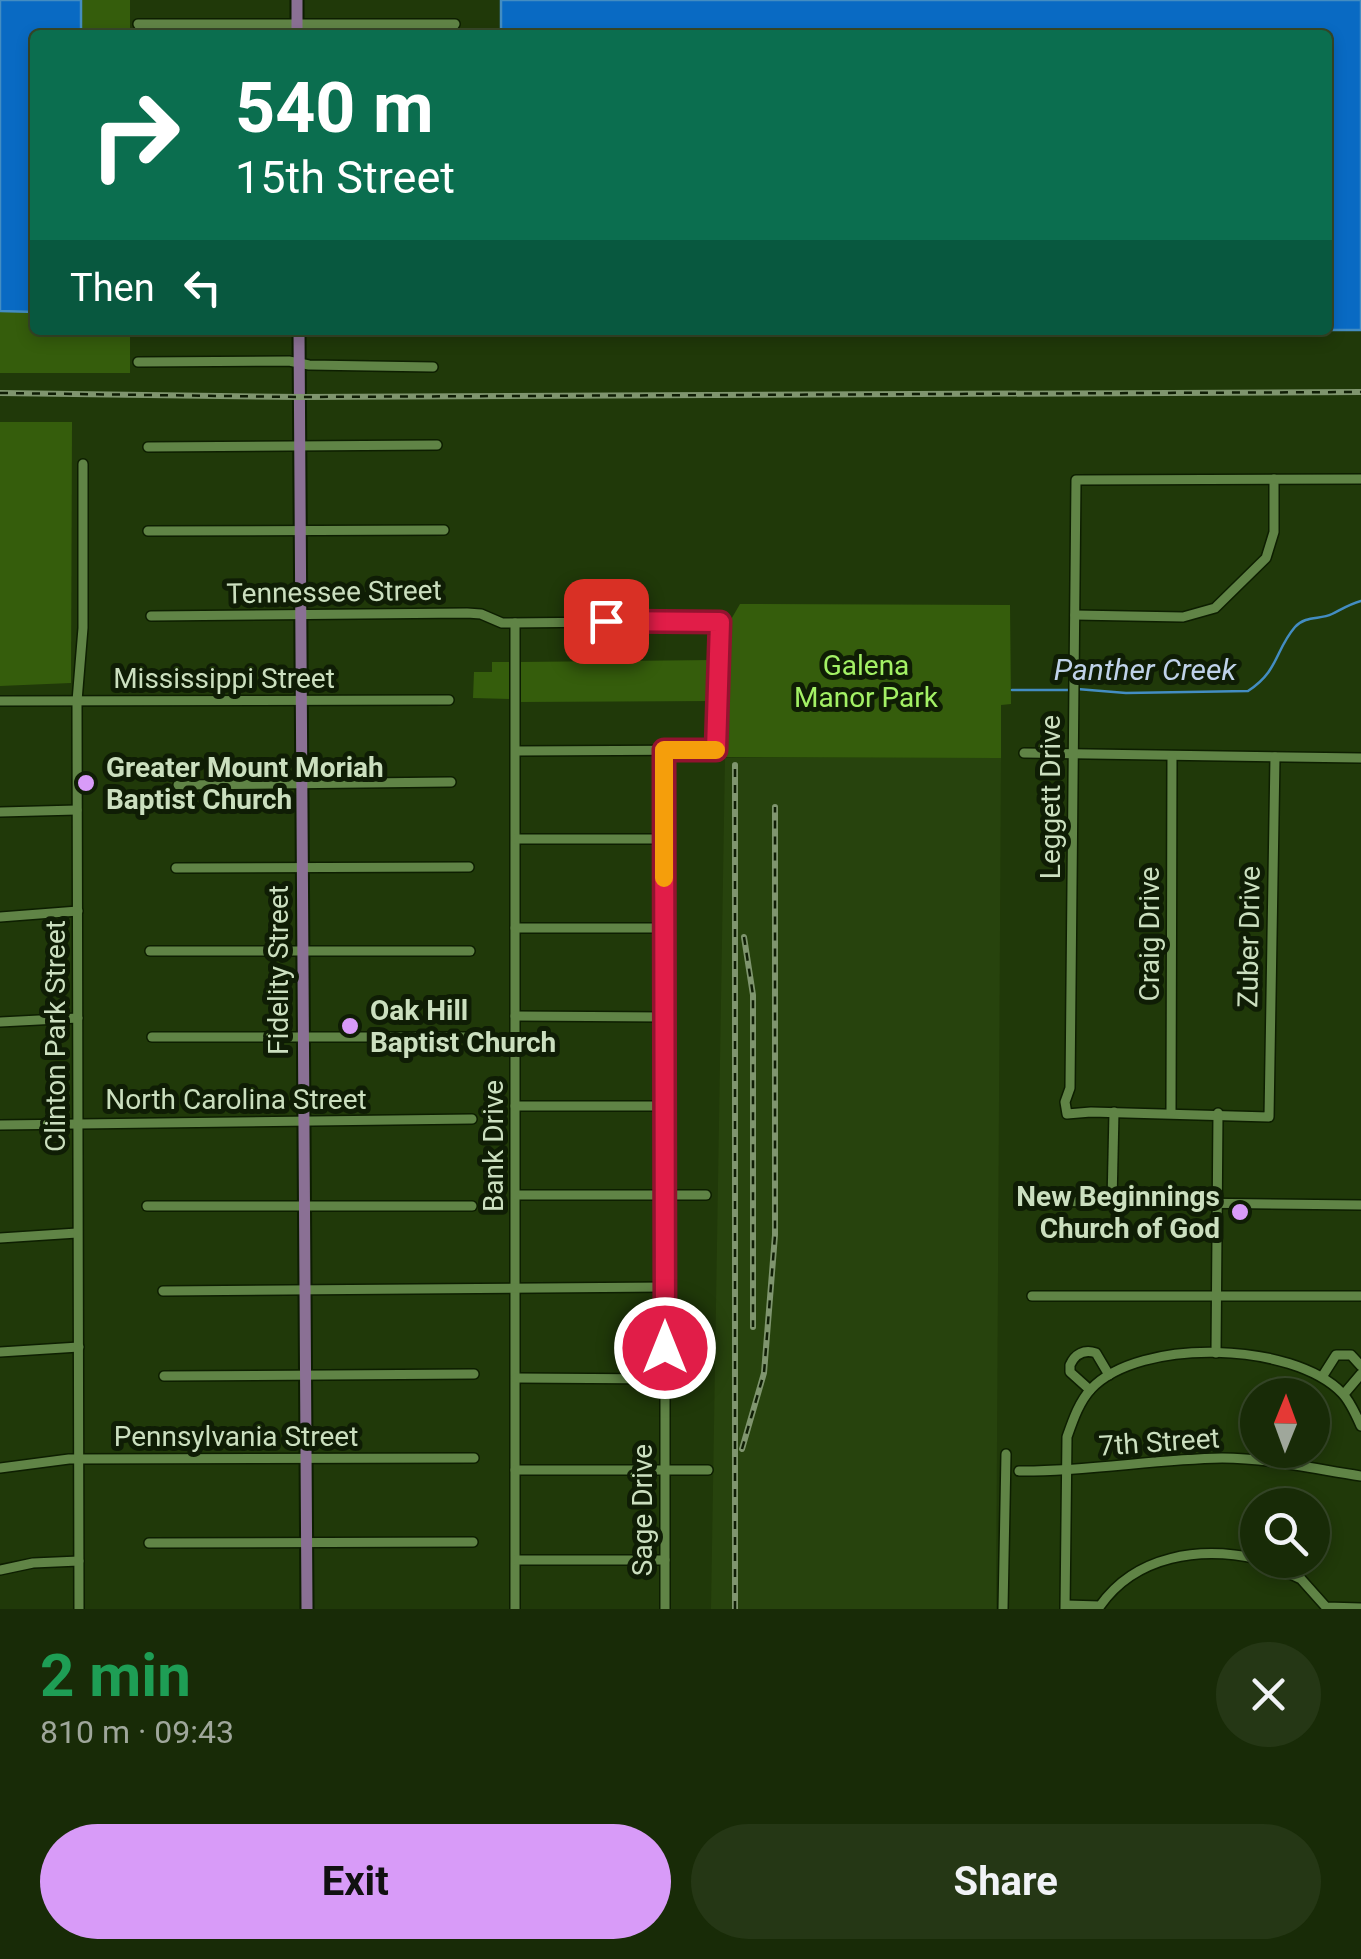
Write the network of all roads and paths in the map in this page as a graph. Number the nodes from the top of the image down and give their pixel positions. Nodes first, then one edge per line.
1 (297, 0) edge
2 (138, 24) dead end
3 (455, 24) dead end
4 (297, 29) edge
5 (299, 335) edge
6 (138, 362) dead end
7 (299, 362) junction
8 (433, 367) dead end
9 (438, 445) dead end
10 (148, 446) dead end
11 (302, 446) junction
12 (83, 464) dead end
13 (1274, 479) junction
14 (1361, 479) edge
15 (302, 530) junction
16 (444, 530) dead end
17 (148, 531) dead end
18 (1075, 614) junction
19 (151, 616) dead end
20 (300, 616) junction
21 (515, 623) junction
22 (77, 700) junction
23 (303, 700) junction
24 (449, 700) dead end
25 (0, 701) edge
26 (516, 750) junction
27 (664, 750) junction
28 (1024, 753) dead end
29 (1073, 754) junction
30 (1172, 756) junction
31 (1275, 757) junction
32 (1361, 758) edge
33 (451, 782) dead end
34 (302, 783) junction
35 (178, 784) dead end
36 (77, 810) junction
37 (0, 812) edge
38 (516, 839) junction
39 (664, 839) junction
40 (469, 867) dead end
41 (176, 868) dead end
42 (303, 868) junction
43 (78, 912) junction
44 (0, 917) edge
45 (515, 928) junction
46 (664, 928) junction
47 (150, 951) dead end
48 (470, 951) dead end
49 (303, 952) junction
50 (515, 1016) junction
51 (664, 1017) junction
52 (78, 1018) junction
53 (0, 1022) edge
54 (304, 1036) junction
55 (152, 1037) dead end
56 (471, 1037) dead end
57 (515, 1106) junction
58 (664, 1106) junction
59 (1114, 1112) junction
60 (1171, 1113) junction
61 (1218, 1114) junction
62 (472, 1120) dead end
63 (304, 1121) junction
64 (77, 1123) junction
65 (0, 1125) edge
66 (516, 1195) junction
67 (706, 1195) dead end
68 (664, 1196) junction
69 (1020, 1201) dead end
70 (1112, 1202) junction
71 (1217, 1203) junction
72 (1361, 1205) edge
73 (147, 1206) dead end
74 (305, 1206) junction
75 (472, 1206) dead end
76 (77, 1232) junction
77 (0, 1238) edge
78 (515, 1287) junction
79 (665, 1287) junction
80 (305, 1290) junction
81 (163, 1291) dead end
82 (1032, 1296) dead end
83 (1216, 1296) junction
84 (1361, 1296) edge
85 (79, 1347) junction
86 (0, 1352) edge
87 (1216, 1353) junction
88 (1361, 1366) edge
89 (306, 1374) junction
90 (474, 1374) dead end
91 (1361, 1374) edge
92 (1108, 1375) junction
93 (164, 1376) dead end
94 (1322, 1377) junction
95 (516, 1378) junction
96 (665, 1379) junction
97 (1090, 1390) junction
98 (1344, 1394) junction
99 (1361, 1426) edge
100 (1006, 1454) dead end
101 (305, 1458) junction
102 (474, 1458) dead end
103 (79, 1459) junction
104 (0, 1468) edge
105 (516, 1470) junction
106 (664, 1470) junction
107 (708, 1470) dead end
108 (1019, 1471) dead end
109 (1067, 1472) junction
110 (1361, 1476) edge
111 (306, 1542) junction
112 (473, 1542) dead end
113 (149, 1543) dead end
114 (1240, 1558) edge
115 (516, 1560) junction
116 (665, 1560) junction
117 (79, 1561) junction
118 (0, 1570) edge
119 (1299, 1578) edge
120 (1066, 1607) edge
121 (1102, 1607) edge
122 (1325, 1608) edge
123 (1361, 1608) edge
124 (79, 1609) edge
125 (306, 1609) edge
126 (515, 1609) edge
127 (664, 1609) edge
128 (1003, 1609) edge

1 - 4 main road
2 - 4 street
3 - 4 street
5 - 7 main road, Fidelity Street
6 - 7 street
7 - 8 street
7 - 11 main road, Fidelity Street
9 - 11 street
10 - 11 street
11 - 15 main road, Fidelity Street
12 - 22 street, Clinton Park Street
13 - 14 street
13 - 18 street
13 - 18 street, Leggett Drive
15 - 16 street
15 - 17 street
15 - 20 main road, Fidelity Street
18 - 29 street, Leggett Drive
19 - 20 street, Tennessee Street
20 - 21 street, Tennessee Street
20 - 23 main road, Fidelity Street
21 - 26 street, Bank Drive
21 - 27 street, Tennessee Street
22 - 23 street, Mississippi Street
22 - 25 street, Mississippi Street
22 - 36 street, Clinton Park Street
23 - 24 street, Mississippi Street
23 - 34 main road, Fidelity Street
26 - 27 street
26 - 38 street, Bank Drive
27 - 39 street, Sage Drive
28 - 29 street
29 - 30 street
29 - 59 street, Leggett Drive
30 - 31 street
30 - 60 street, Craig Drive
31 - 32 street
31 - 61 street, Zuber Drive
33 - 34 street
34 - 35 street
34 - 42 main road, Fidelity Street
36 - 37 street
36 - 43 street, Clinton Park Street
38 - 39 street
38 - 45 street, Bank Drive
39 - 46 street, Sage Drive
40 - 42 street
41 - 42 street
42 - 49 main road, Fidelity Street
43 - 44 street
43 - 52 street, Clinton Park Street
45 - 46 street
45 - 50 street, Bank Drive
46 - 51 street, Sage Drive
47 - 49 street
48 - 49 street
49 - 54 main road, Fidelity Street
50 - 51 street
50 - 57 street, Bank Drive
51 - 58 street, Sage Drive
52 - 53 street
52 - 64 street, Clinton Park Street
54 - 55 street
54 - 56 street
54 - 63 main road, Fidelity Street
57 - 58 street
57 - 66 street, Bank Drive
58 - 68 street, Sage Drive
59 - 60 street
59 - 70 street
60 - 61 street
61 - 71 street
62 - 63 street, North Carolina Street
63 - 64 street, North Carolina Street
63 - 74 main road, Fidelity Street
64 - 65 street, North Carolina Street
64 - 76 street, Clinton Park Street
66 - 68 street
66 - 78 street, Bank Drive
67 - 68 street
68 - 79 street, Sage Drive
69 - 70 street
70 - 71 street
71 - 72 street
71 - 83 street
73 - 74 street
74 - 75 street
74 - 80 main road, Fidelity Street
76 - 77 street
76 - 85 street, Clinton Park Street
78 - 79 street
78 - 80 street
78 - 95 street, Bank Drive
79 - 96 street, Sage Drive
80 - 81 street
80 - 89 main road, Fidelity Street
82 - 83 street
83 - 84 street
83 - 87 street
85 - 86 street
85 - 103 street, Clinton Park Street
87 - 92 street
87 - 94 street
88 - 94 street
89 - 90 street
89 - 93 street
89 - 101 main road, Fidelity Street
91 - 98 street
92 - 97 street
92 - 97 street
94 - 98 street
95 - 96 street
95 - 105 street, Bank Drive
96 - 106 street, Sage Drive
97 - 109 street
98 - 99 street
100 - 128 street
101 - 102 street, Pennsylvania Street
101 - 103 street, Pennsylvania Street
101 - 111 main road, Fidelity Street
103 - 104 street, Pennsylvania Street
103 - 117 street, Clinton Park Street
105 - 106 street
105 - 115 street, Bank Drive
106 - 107 street
106 - 116 street, Sage Drive
108 - 109 street, 7th Street
109 - 110 street, 7th Street
109 - 120 street
111 - 112 street
111 - 113 street
111 - 125 main road, Fidelity Street
114 - 121 street
115 - 116 street
115 - 126 street, Bank Drive
116 - 127 street, Sage Drive
117 - 118 street
117 - 124 street, Clinton Park Street
119 - 122 street
120 - 121 street
122 - 123 street

